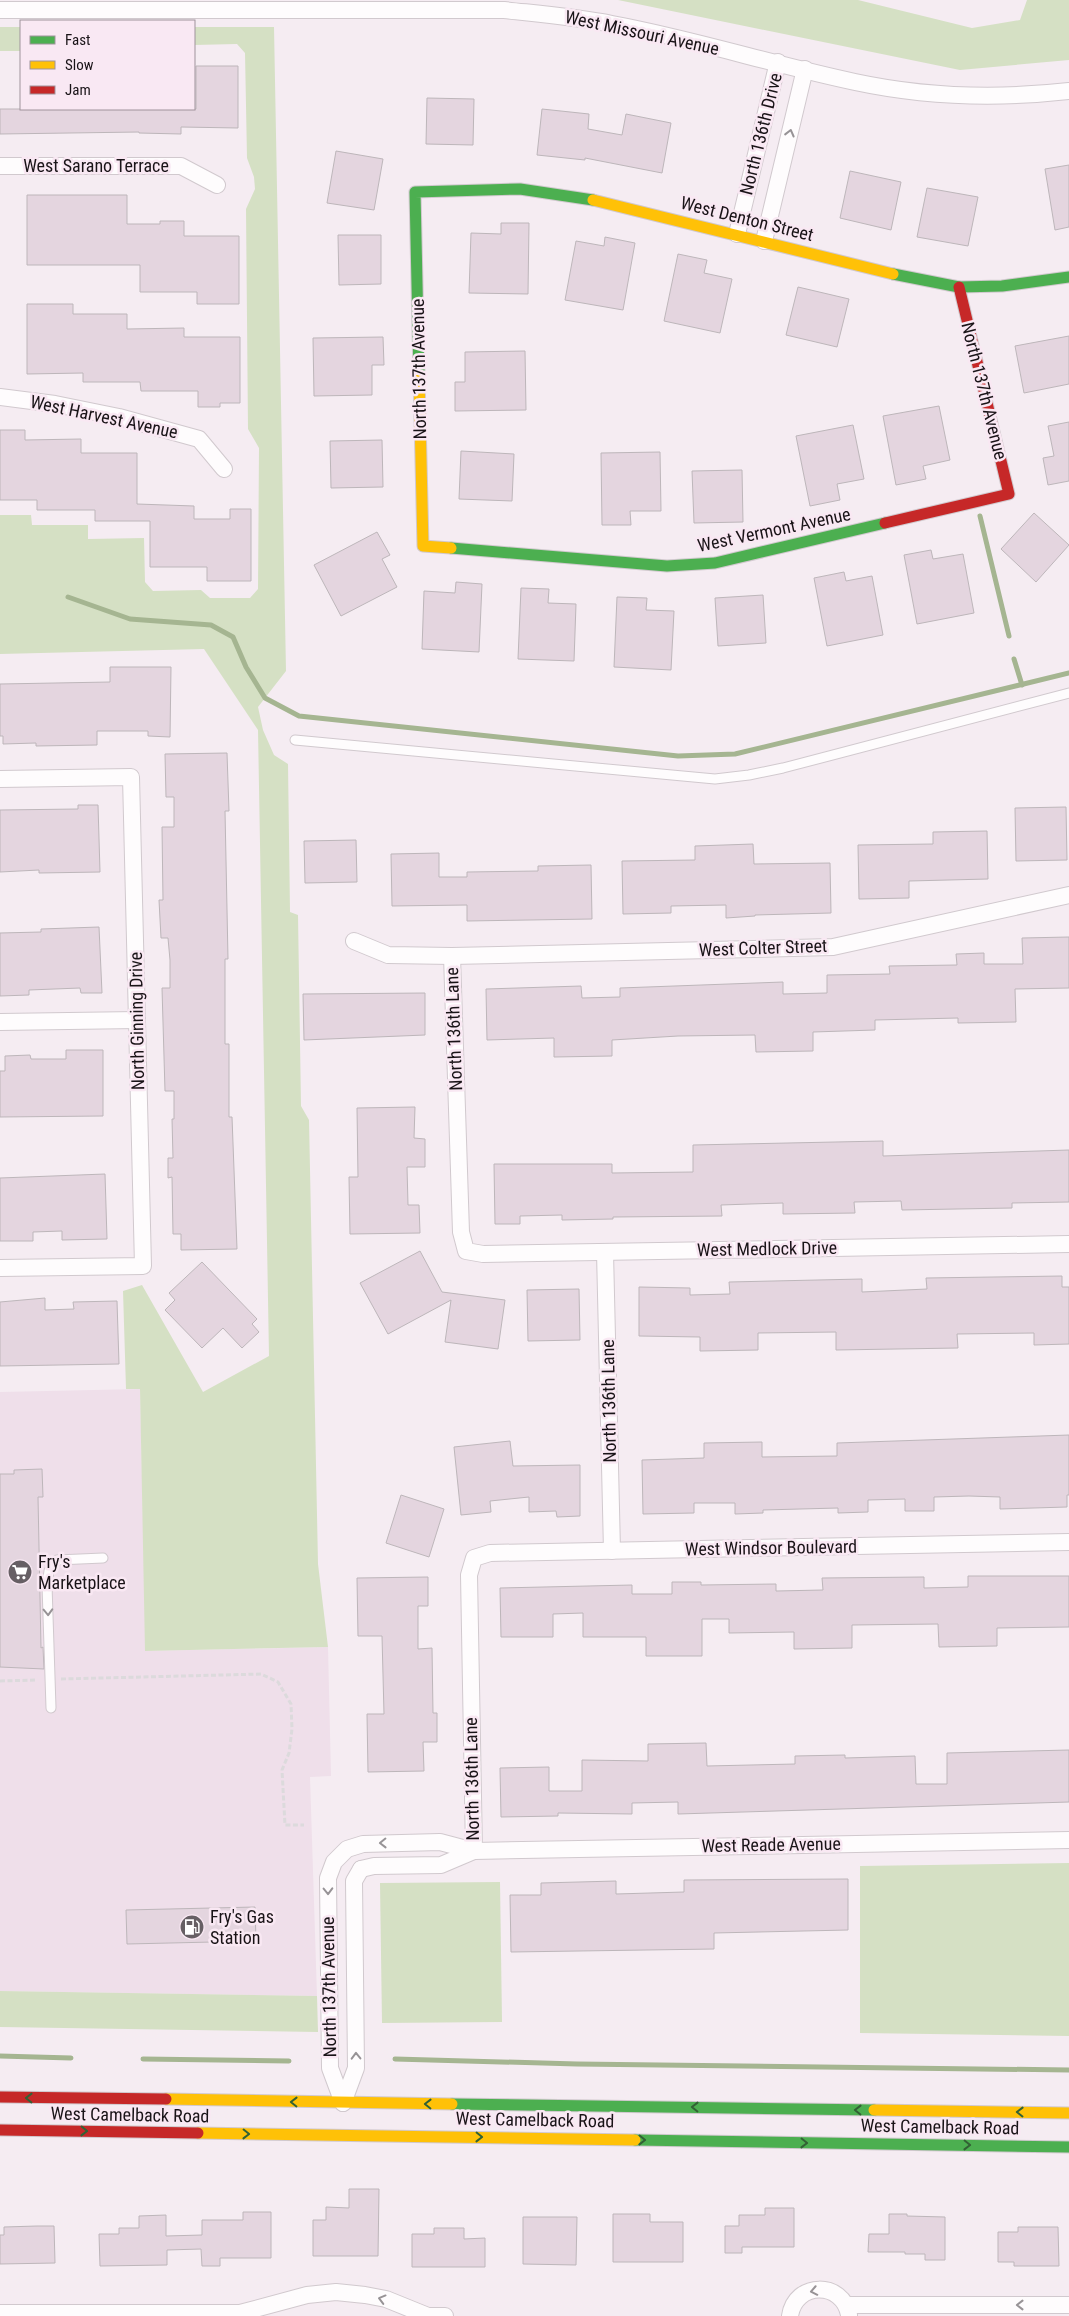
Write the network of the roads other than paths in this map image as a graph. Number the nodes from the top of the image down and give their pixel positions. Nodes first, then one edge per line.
1 (158, 5) edge
2 (386, 5) edge
3 (0, 10) edge
4 (778, 62) junction
5 (805, 69) junction
6 (1069, 91) edge
7 (757, 152) junction
8 (784, 159) junction
9 (0, 166) edge
10 (217, 185) dead end
11 (414, 192) joint
12 (737, 234) junction
13 (764, 241) junction
14 (1069, 277) edge
15 (959, 287) junction
16 (0, 397) edge
17 (224, 469) dead end
18 (1009, 494) joint
19 (423, 546) joint
20 (1069, 693) edge
21 (295, 740) dead end
22 (0, 779) edge
23 (1069, 896) edge
24 (354, 941) dead end
25 (452, 956) junction
26 (137, 1020) junction
27 (0, 1022) edge
28 (1069, 1244) edge
29 (466, 1251) joint
30 (605, 1252) junction
31 (0, 1268) edge
32 (1069, 1542) edge
33 (612, 1551) junction
34 (103, 1558) dead end
35 (474, 1558) joint
36 (51, 1708) dead end
37 (1069, 1840) edge
38 (420, 1842) junction
39 (347, 1849) junction
40 (474, 1851) junction
41 (421, 1866) junction
42 (361, 1869) junction
43 (0, 2097) edge
44 (1069, 2113) edge
45 (26, 2118) dead end
46 (343, 2121) junction
47 (0, 2130) edge
48 (49, 2131) junction
49 (1069, 2147) edge
50 (1069, 2305) edge
51 (847, 2310) edge
52 (971, 2310) edge
53 (0, 2313) edge
54 (244, 2314) edge
55 (428, 2316) edge
56 (445, 2316) edge
57 (790, 2316) edge

1 - 2 street, West Missouri Avenue
1 - 3 street, West Missouri Avenue
2 - 4 street, West Missouri Avenue
4 - 5 street, West Missouri Avenue
4 - 7 street, North 136th Drive
5 - 6 street, West Missouri Avenue
8 -> 5 street, North 136th Drive
7 - 8 street
7 - 12 street, North 136th Drive
8 - 13 street, North 136th Drive
9 - 10 street, West Sarano Terrace
11 - 12 main road, West Denton Street
11 - 19 main road, North 137th Avenue
12 - 13 main road, West Denton Street
13 - 15 main road, West Denton Street
14 - 15 main road, West Denton Street
15 - 18 main road, North 137th Avenue
16 - 17 street, West Harvest Avenue
18 - 19 main road, West Vermont Avenue
20 - 21 lane
22 - 26 street, North Ginning Drive
23 - 25 street, West Colter Street
24 - 25 street, West Colter Street
25 - 29 street, North 136th Lane
26 - 27 street
26 - 31 street, North Ginning Drive
28 - 30 street, West Medlock Drive
29 - 30 street, West Medlock Drive
30 - 33 street, North 136th Lane
32 - 33 street, West Windsor Boulevard
33 - 35 street, West Windsor Boulevard
34 -> 36 lane
35 - 40 street, North 136th Lane
37 - 40 street, West Reade Avenue
38 -> 39 street, West Reade Avenue
38 - 40 street, West Reade Avenue
38 - 41 street
39 - 42 street
39 -> 46 street, North 137th Avenue
40 - 41 street, West Reade Avenue
41 - 42 street, West Reade Avenue
46 -> 42 street, North 137th Avenue
46 -> 43 main road, West Camelback Road
44 -> 46 main road, West Camelback Road
45 - 48 main road
48 -> 46 main road, West Camelback Road
46 -> 49 main road, West Camelback Road
47 - 48 main road, West Camelback Road
50 -> 52 street
51 - 52 street
51 -> 57 street
53 - 54 street
55 -> 54 street
55 - 56 street

